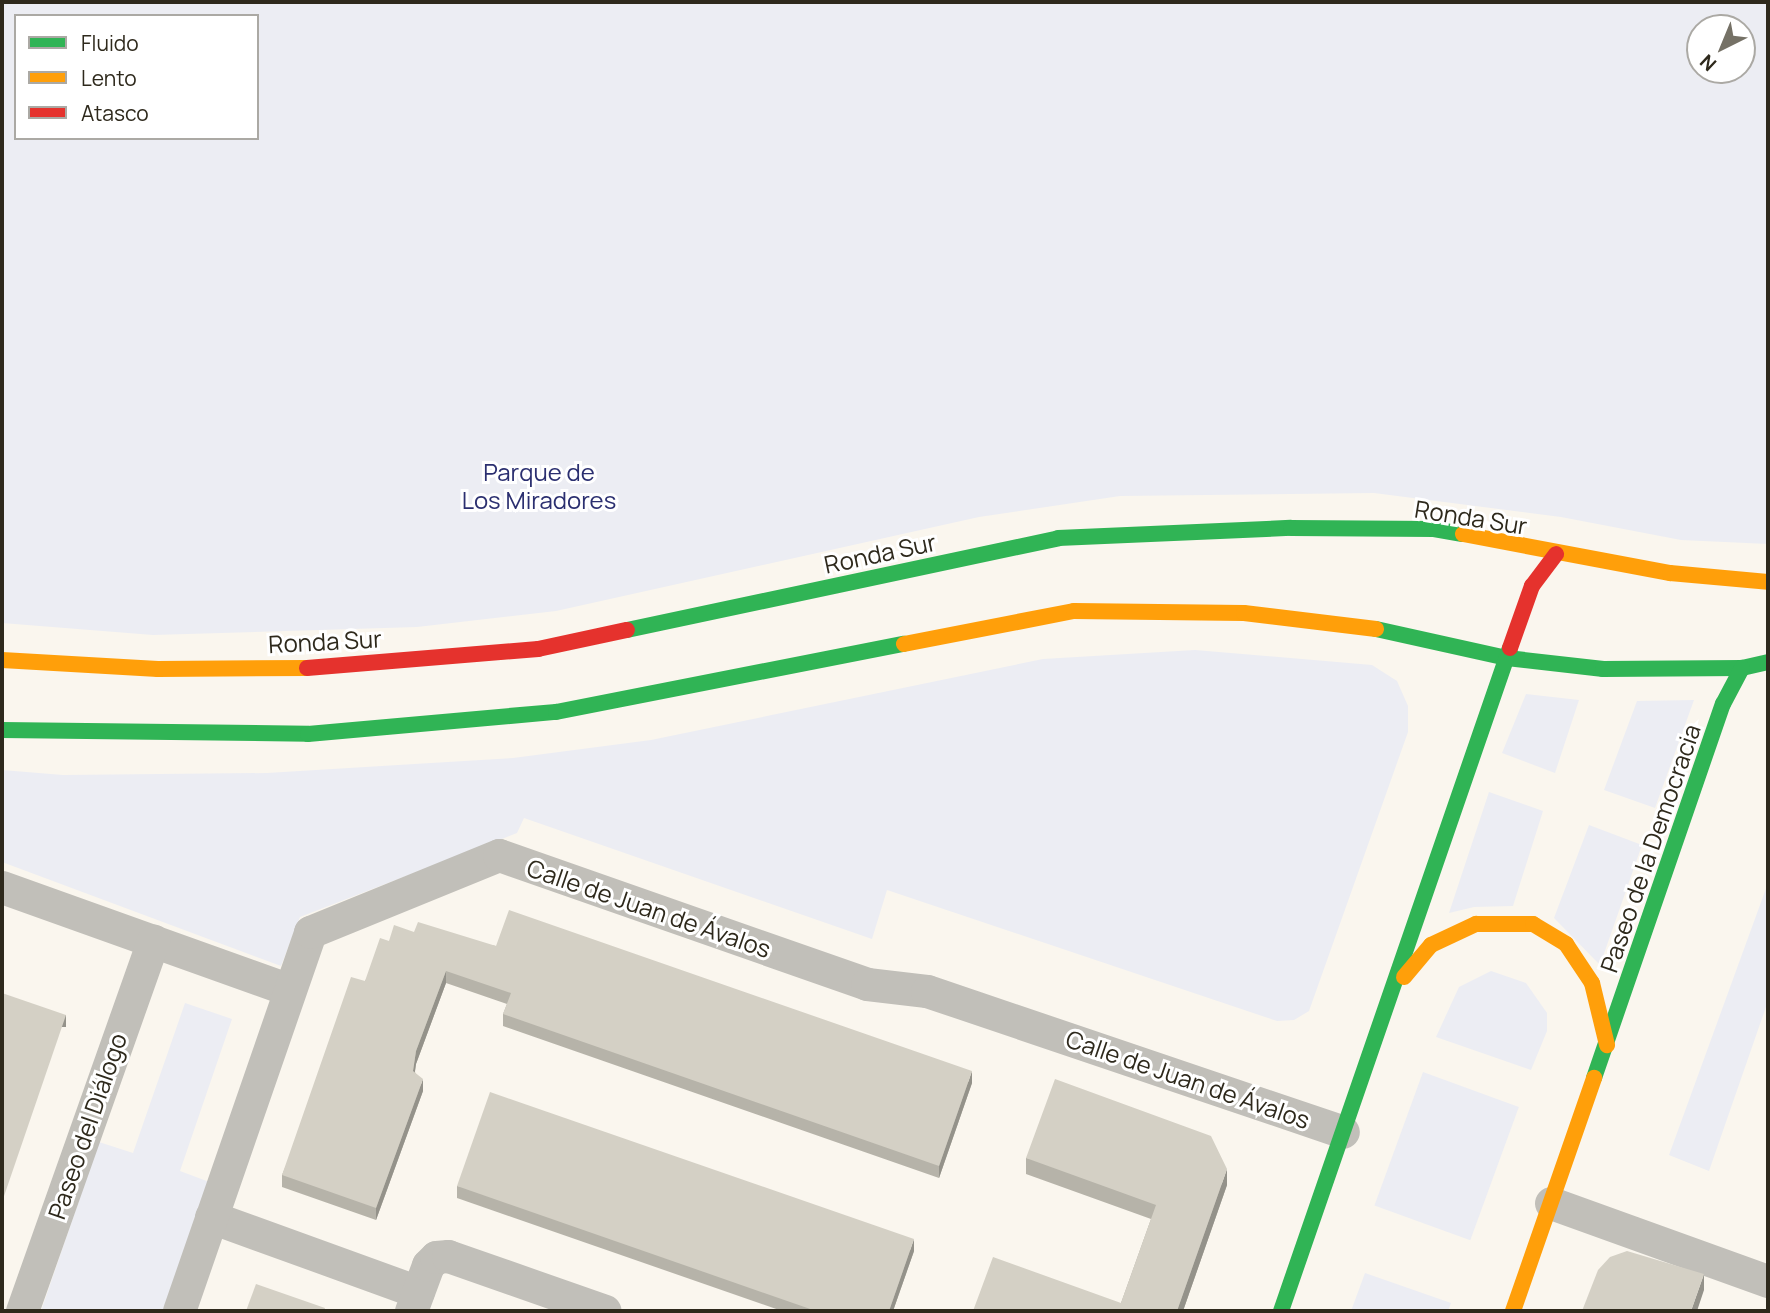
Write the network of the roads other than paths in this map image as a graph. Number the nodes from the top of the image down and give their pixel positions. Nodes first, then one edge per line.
1 (1556, 554) junction
2 (1768, 582) edge
3 (1507, 659) junction
4 (2, 660) edge
5 (1768, 662) edge
6 (1742, 668) junction
7 (2, 730) edge
8 (2, 887) edge
9 (153, 941) junction
10 (289, 990) junction
11 (1395, 990) junction
12 (1607, 1045) junction
13 (1343, 1132) junction
14 (1551, 1202) junction
15 (211, 1217) junction
16 (1768, 1281) edge
17 (414, 1301) edge
18 (22, 1311) edge
19 (179, 1311) edge
20 (605, 1311) edge
21 (1281, 1311) edge
22 (1513, 1311) edge

1 - 2 main road, Ronda Sur
1 - 3 main road, Paseo de la Democracia
1 - 4 main road, Ronda Sur
3 - 6 main road
3 - 7 main road
3 - 11 main road, Paseo de la Democracia
5 - 6 main road
6 - 12 main road, Paseo de la Democracia
8 - 9 street
9 - 10 street
9 - 18 street, Paseo del Diálogo
10 - 13 street, Calle de Juan de Ávalos
10 - 15 street
11 - 12 main road, Paseo de la Democracia
11 - 13 main road, Paseo de la Democracia
12 - 14 main road, Paseo de la Democracia
13 - 21 main road, Paseo de la Democracia
14 - 16 street
14 - 22 main road, Paseo de la Democracia
15 - 17 street
15 - 19 street
17 - 20 street

